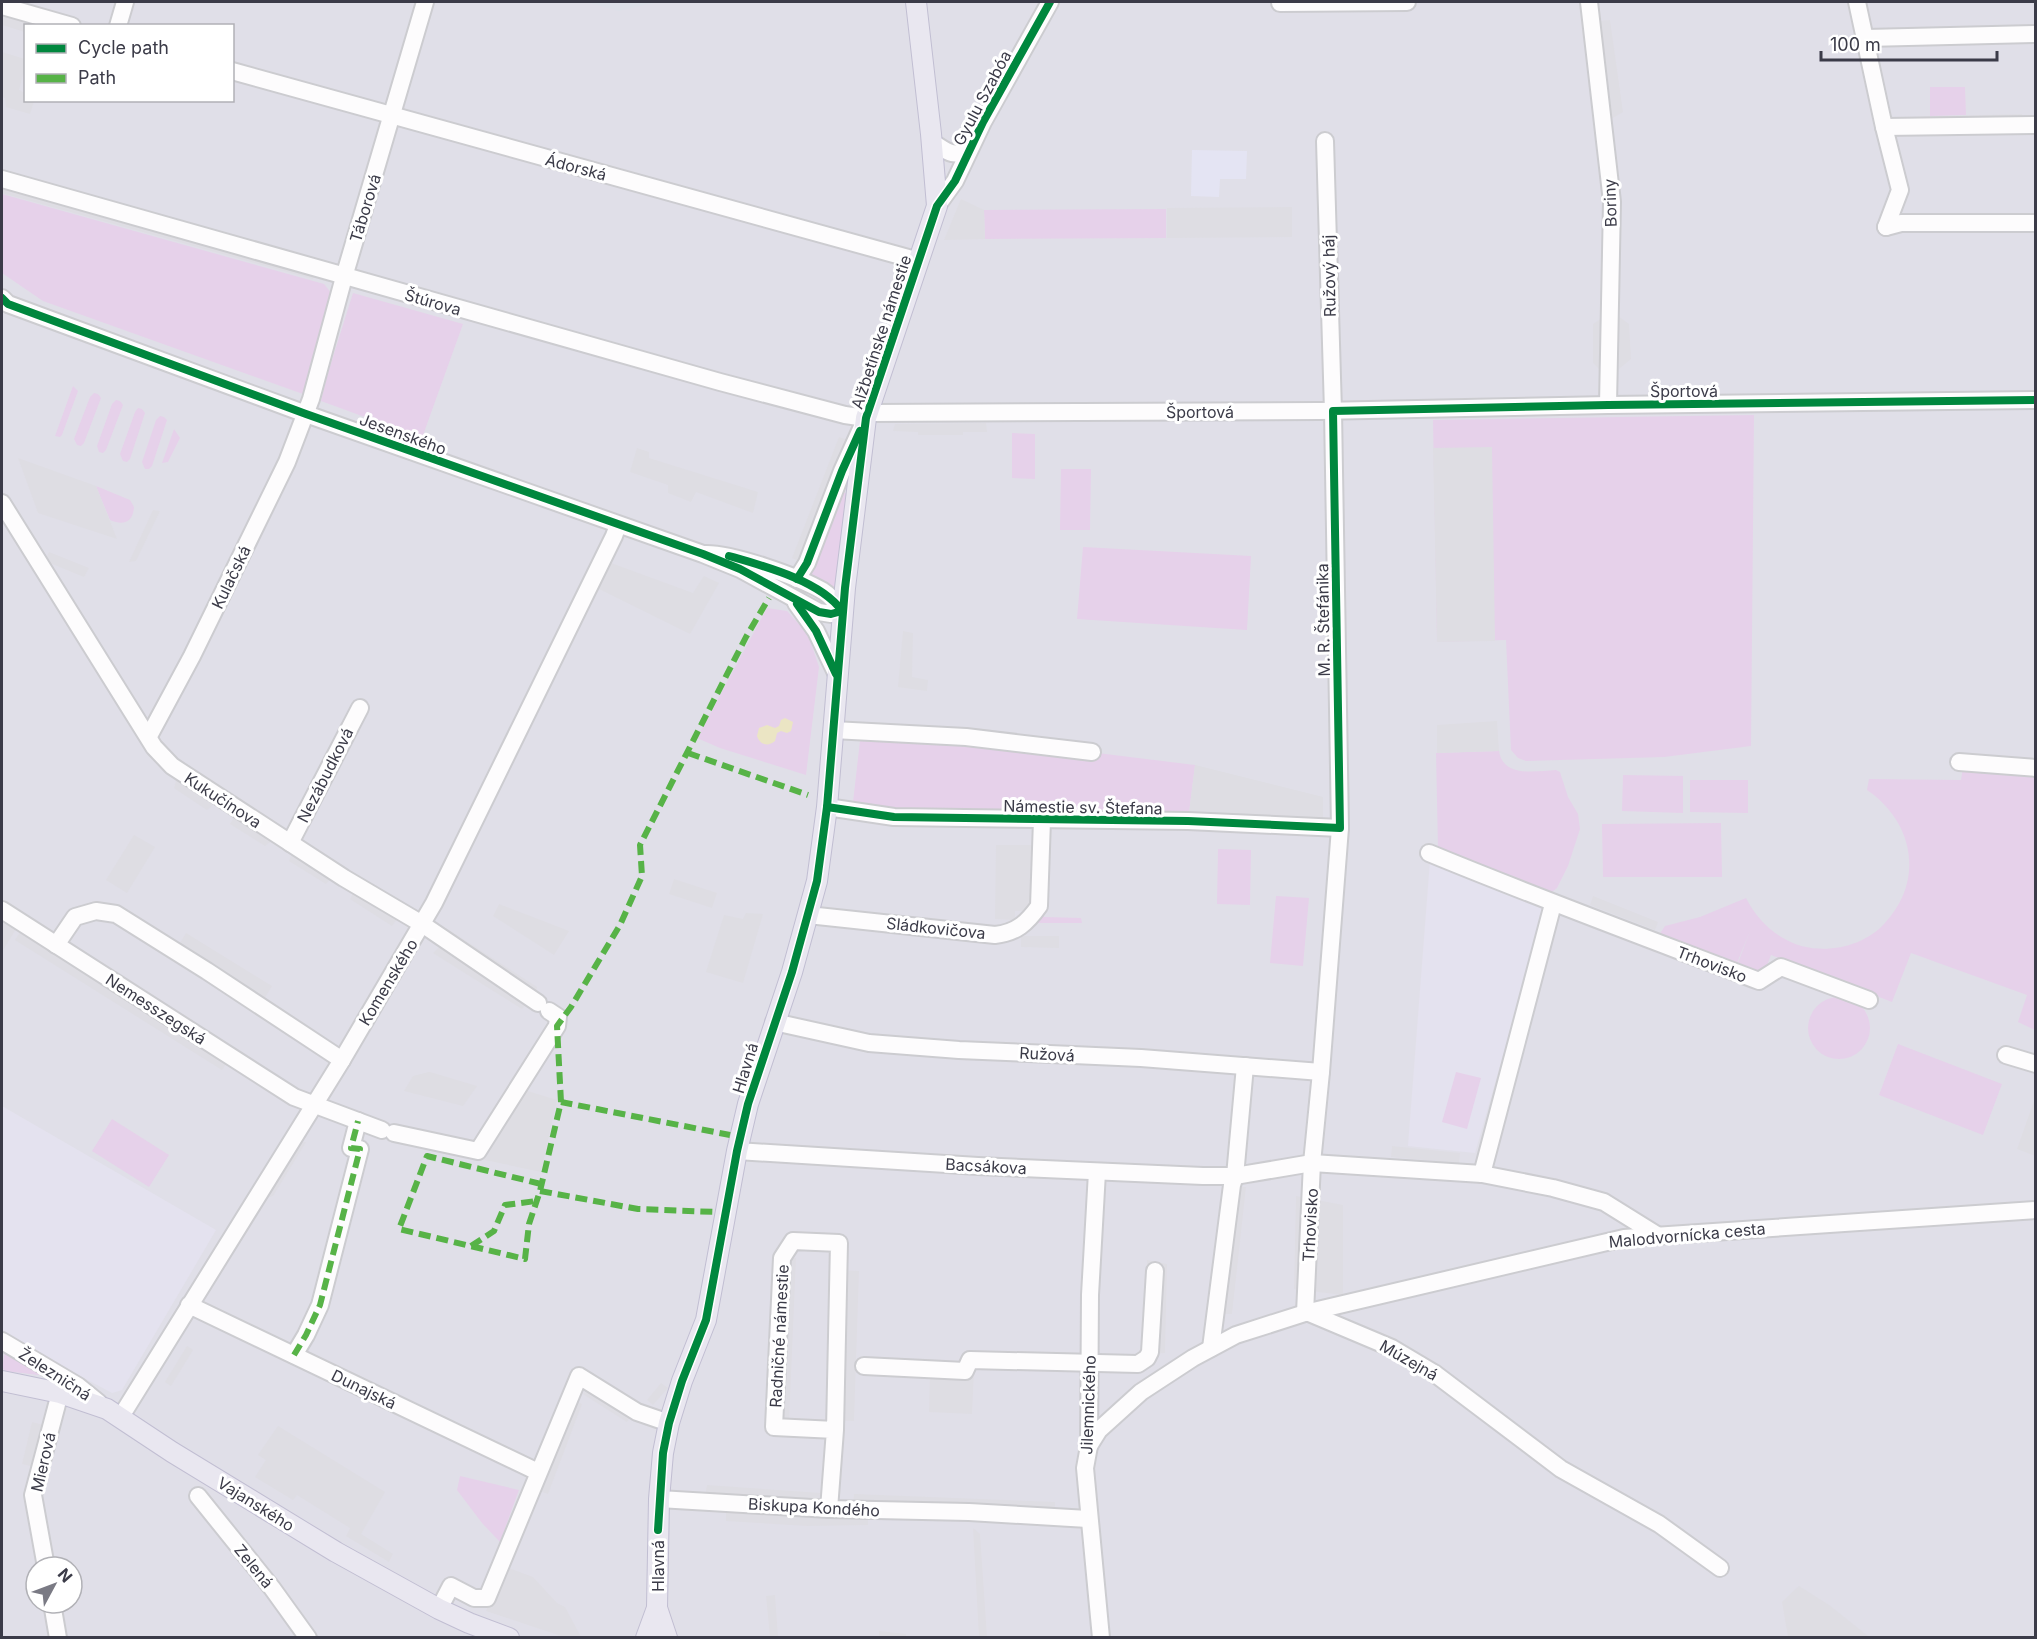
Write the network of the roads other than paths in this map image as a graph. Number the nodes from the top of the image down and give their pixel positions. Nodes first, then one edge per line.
1 (125, 2) edge
2 (425, 2) edge
3 (916, 2) edge
4 (1050, 2) edge
5 (1382, 2) edge
6 (1407, 2) edge
7 (1589, 2) edge
8 (1857, 2) edge
9 (1280, 3) dead end
10 (2, 6) edge
11 (65, 24) edge
12 (119, 24) edge
13 (2036, 34) edge
14 (1866, 38) junction
15 (234, 72) edge
16 (393, 116) junction
17 (2036, 125) edge
18 (1884, 128) junction
19 (1325, 141) dead end
20 (932, 142) junction
21 (969, 150) junction
22 (2, 179) edge
23 (937, 206) junction
24 (2036, 223) edge
25 (919, 261) junction
26 (344, 277) junction
27 (4, 302) edge
28 (2036, 400) edge
29 (1608, 405) junction
30 (1333, 411) junction
31 (306, 414) junction
32 (867, 416) junction
33 (2, 502) edge
34 (618, 525) junction
35 (703, 554) junction
36 (797, 579) junction
37 (794, 600) junction
38 (842, 611) junction
39 (838, 677) junction
40 (360, 708) dead end
41 (832, 730) junction
42 (149, 736) junction
43 (1092, 752) dead end
44 (1959, 762) dead end
45 (2036, 768) edge
46 (827, 807) junction
47 (1042, 820) junction
48 (1340, 828) junction
49 (290, 843) junction
50 (1429, 853) dead end
51 (1553, 904) junction
52 (2, 910) edge
53 (808, 915) junction
54 (422, 924) junction
55 (56, 945) junction
56 (1869, 1000) dead end
57 (548, 1013) joint
58 (774, 1022) junction
59 (2006, 1055) dead end
60 (342, 1060) junction
61 (2036, 1064) edge
62 (1245, 1066) junction
63 (1322, 1072) junction
64 (313, 1105) junction
65 (358, 1121) junction
66 (737, 1151) junction
67 (1312, 1163) junction
68 (1097, 1172) junction
69 (1482, 1173) junction
70 (1235, 1176) junction
71 (1615, 1210) junction
72 (2036, 1210) edge
73 (1657, 1235) junction
74 (1602, 1243) junction
75 (1155, 1271) dead end
76 (189, 1305) junction
77 (1307, 1313) junction
78 (2, 1341) edge
79 (1211, 1348) junction
80 (294, 1355) junction
81 (1090, 1364) junction
82 (864, 1366) dead end
83 (2, 1381) edge
84 (60, 1393) junction
85 (113, 1414) junction
86 (669, 1423) junction
87 (835, 1430) junction
88 (1089, 1446) junction
89 (538, 1472) junction
90 (198, 1496) dead end
91 (659, 1499) junction
92 (829, 1509) junction
93 (1088, 1519) junction
94 (44, 1555) edge
95 (1720, 1568) dead end
96 (657, 1608) junction
97 (439, 1609) junction
98 (54, 1615) edge
99 (58, 1638) edge
100 (308, 1638) edge
101 (509, 1638) edge
102 (646, 1638) edge
103 (667, 1638) edge
104 (1101, 1638) edge

1 - 12 street
2 - 16 street, Táborová
3 - 20 main road
4 - 21 street, Gyulu Szabóa
5 - 6 street
5 - 9 street
7 - 29 street, Boriny
8 - 14 street
10 - 11 street
13 - 14 street
14 - 18 street
15 - 16 street, Ádorská
16 - 25 street, Ádorská
16 - 26 street, Táborová
17 - 18 street
18 - 24 street
19 - 30 street, Ružový háj
20 - 21 street
20 - 23 main road
21 - 23 street, Gyulu Szabóa
22 - 26 street, Štúrova
23 - 25 main road, Alžbetínske námestie
25 - 32 main road, Alžbetínske námestie
26 - 31 street, Táborová
26 - 32 street, Štúrova
27 - 31 street, Jesenského
28 - 29 street, Športová
29 - 30 street, Športová
30 - 32 street, Športová
30 - 48 street, M. R. Štefánika
31 - 34 street, Jesenského
31 - 42 street, Kulačská
32 - 36 street
32 - 38 main road, Alžbetínske námestie
33 - 42 street, Kukučínova
34 - 35 street, Jesenského
34 - 54 street, Komenského
35 - 36 street
35 - 37 street, Jesenského
36 - 38 street
37 - 38 street, Jesenského
37 - 39 street
38 - 39 main road, Hlavná
39 - 41 main road, Hlavná
40 - 49 street, Nezábudková
41 - 43 street
41 - 46 main road, Hlavná
42 - 49 street, Kukučínova
44 - 45 street
46 - 47 street, Námestie sv. Štefana
46 - 53 main road, Hlavná
47 - 48 street, Námestie sv. Štefana
47 - 53 street, Sládkovičova
48 - 63 street, M. R. Štefánika
49 - 54 street, Kukučínova
50 - 51 street, Trhovisko
51 - 56 street, Trhovisko
51 - 69 street
52 - 55 street, Nemesszegská
53 - 58 main road, Hlavná
54 - 57 street, Kukučínova
54 - 60 street, Komenského
55 - 60 street
55 - 64 street, Nemesszegská
57 - 65 street, Nemesszegská
58 - 62 street, Ružová
58 - 66 main road, Hlavná
59 - 61 street
60 - 64 street, Komenského
62 - 63 street, Ružová
62 - 70 street
63 - 67 street, M. R. Štefánika
64 - 65 street, Nemesszegská
64 - 76 street, Komenského
65 - 80 street
66 - 68 street, Bacsákova
66 - 86 main road, Hlavná
67 - 69 street
67 - 70 street, Bacsákova
67 - 77 street, Trhovisko
68 - 70 street, Bacsákova
68 - 81 street, Jilemnického
69 - 71 street
70 - 79 street
71 - 73 street
71 - 74 street
72 - 73 street, Malodvornícka cesta
73 - 74 street, Malodvornícka cesta
74 - 77 street, Malodvornícka cesta
75 - 81 street
76 - 80 street, Dunajská
76 - 85 street, Komenského
77 - 79 street
77 - 95 street, Múzejná
78 - 85 street, Železničná
79 - 88 street
80 - 89 street, Dunajská
81 - 82 street
81 - 88 street, Jilemnického
83 - 84 main road, Vajanského
84 - 85 main road, Vajanského
84 - 94 street, Mierová
85 - 97 main road, Vajanského
86 - 89 street
86 - 91 main road, Hlavná
87 - 87 street, Radničné námestie
87 - 92 street, Radničné námestie
88 - 93 street, Jilemnického
89 - 97 street
90 - 100 street, Zelená
91 - 92 street, Biskupa Kondého
91 - 96 main road, Hlavná
92 - 93 street, Biskupa Kondého
93 - 104 street, Jilemnického
96 - 102 main road
96 - 103 main road
97 - 101 main road, Vajanského
98 - 99 street

